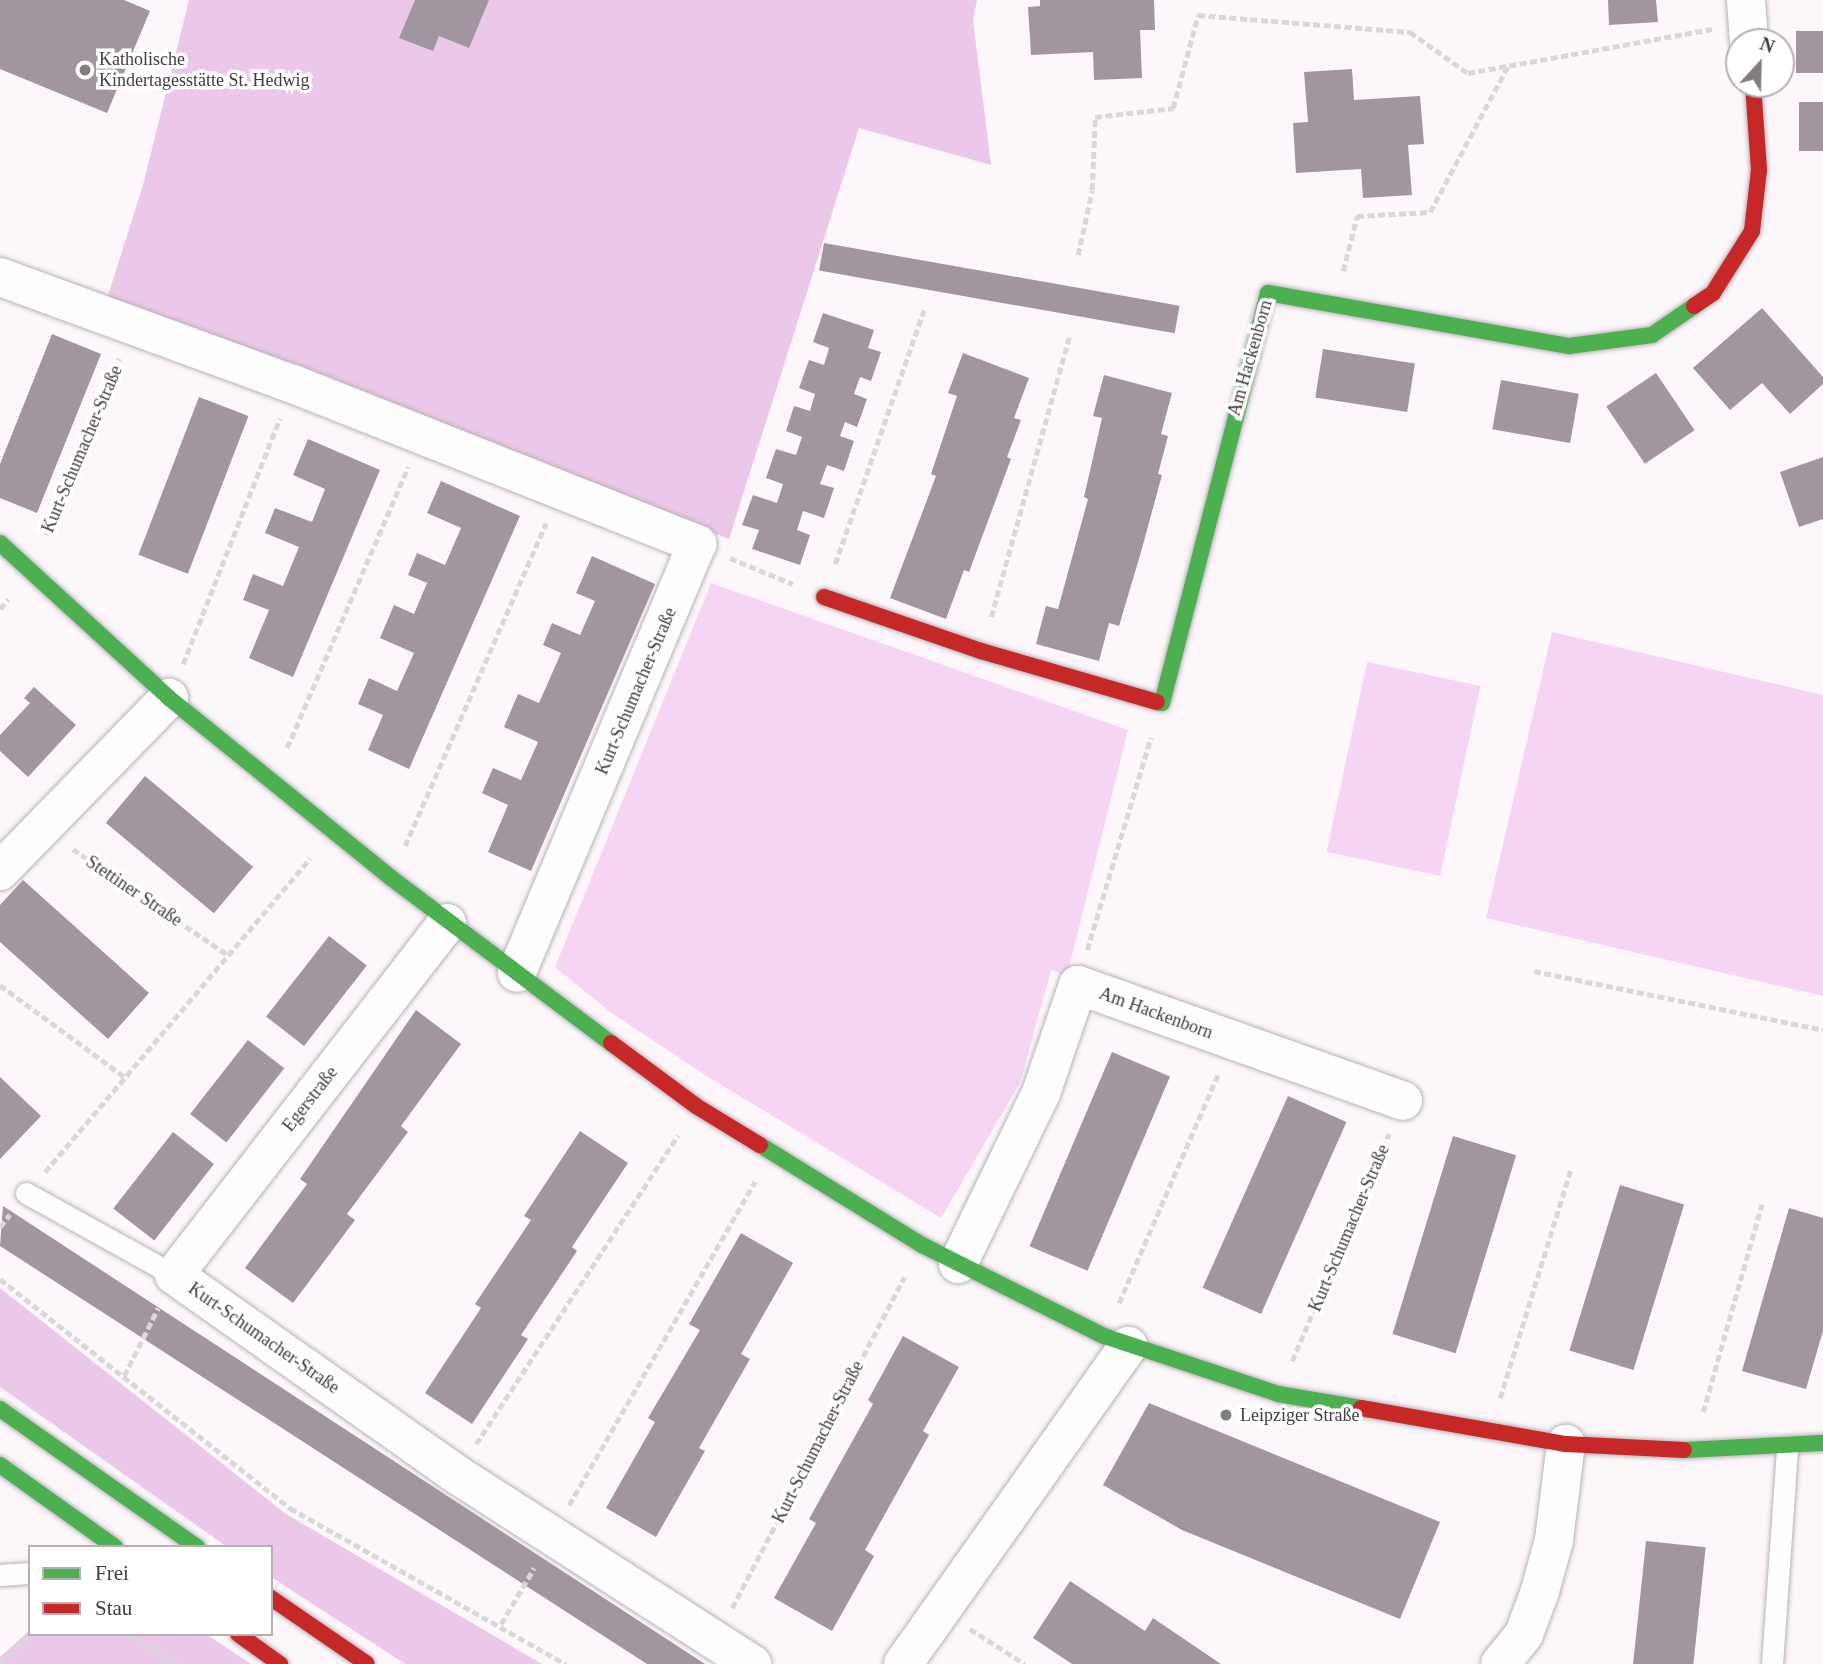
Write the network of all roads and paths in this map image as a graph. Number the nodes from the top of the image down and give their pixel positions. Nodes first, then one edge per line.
1 (1748, 22) edge
2 (1508, 65) junction
3 (1753, 98) edge
4 (1079, 256) dead end
5 (1344, 264) dead end
6 (0, 278) edge
7 (924, 310) dead end
8 (133, 326) junction
9 (1069, 337) dead end
10 (293, 384) junction
11 (422, 436) junction
12 (561, 490) junction
13 (0, 544) edge
14 (697, 544) junction
15 (31, 572) junction
16 (824, 597) junction
17 (981, 651) junction
18 (169, 698) junction
19 (1162, 703) junction
20 (273, 781) junction
21 (40, 827) junction
22 (333, 831) junction
23 (0, 871) edge
24 (391, 878) junction
25 (447, 923) junction
26 (228, 954) junction
27 (1534, 971) dead end
28 (517, 973) junction
29 (0, 985) edge
30 (1078, 985) junction
31 (1823, 1030) edge
32 (1233, 1041) junction
33 (126, 1078) junction
34 (1403, 1101) joint
35 (696, 1106) junction
36 (771, 1154) junction
37 (1571, 1167) dead end
38 (26, 1194) joint
39 (1762, 1204) dead end
40 (922, 1245) junction
41 (958, 1264) junction
42 (174, 1275) junction
43 (0, 1279) edge
44 (1116, 1341) junction
45 (124, 1376) junction
46 (1278, 1394) junction
47 (0, 1409) edge
48 (1490, 1432) junction
49 (1823, 1443) edge
50 (1566, 1444) junction
51 (1787, 1447) junction
52 (1692, 1450) junction
53 (0, 1465) edge
54 (456, 1474) junction
55 (553, 1535) junction
56 (112, 1545) edge
57 (194, 1545) edge
58 (28, 1573) edge
59 (0, 1577) edge
60 (273, 1599) edge
61 (940, 1609) junction
62 (501, 1624) junction
63 (28, 1636) edge
64 (133, 1636) edge
65 (241, 1636) edge
66 (715, 1640) junction
67 (0, 1664) edge
68 (177, 1664) edge
69 (280, 1664) edge
70 (368, 1664) edge
71 (566, 1664) edge
72 (752, 1664) edge
73 (903, 1664) edge
74 (1025, 1664) edge
75 (1500, 1664) edge
76 (1772, 1664) edge

1 - 2 path
2 - 4 path
2 - 5 path
3 - 19 main road, Am Hackenborn
6 - 8 street
7 - 16 path
8 - 10 street
8 - 15 path, Kurt-Schumacher-Straße
9 - 17 path
10 - 11 street
10 - 18 path
11 - 12 street
11 - 20 path
12 - 14 street
12 - 24 path
13 - 15 main road
14 - 16 path
14 - 28 street, Kurt-Schumacher-Straße
15 - 18 main road
16 - 17 main road
17 - 19 main road
18 - 20 main road
18 - 21 street
19 - 30 path
20 - 22 main road
21 - 23 street
21 - 26 path, Stettiner Straße
22 - 24 main road
22 - 26 path
24 - 25 main road
25 - 28 main road
25 - 42 street, Egerstraße
26 - 33 path
27 - 31 path
28 - 35 main road
29 - 33 path
30 - 32 street, Am Hackenborn
30 - 41 street, Am Hackenborn
32 - 34 street, Am Hackenborn
32 - 44 path
33 - 38 path
34 - 46 path, Kurt-Schumacher-Straße
35 - 36 main road
35 - 54 path
36 - 40 main road
36 - 55 path
37 - 48 path
38 - 42 lane
39 - 52 path
40 - 41 main road
40 - 66 path, Kurt-Schumacher-Straße
41 - 44 main road
42 - 45 path
42 - 54 street, Kurt-Schumacher-Straße
43 - 45 path
44 - 46 main road
44 - 61 street
45 - 62 path
46 - 48 main road
47 - 57 main road
48 - 50 main road
49 - 51 main road
50 - 52 main road
50 - 75 street
51 - 52 main road
51 - 76 lane
53 - 56 main road
54 - 55 street, Kurt-Schumacher-Straße
55 - 62 path
55 - 66 street, Kurt-Schumacher-Straße
58 - 59 lane
60 - 70 main road
61 - 73 street
61 - 74 path
62 - 71 path
63 - 67 path
64 - 68 path
65 - 69 main road
66 - 72 street, Kurt-Schumacher-Straße

